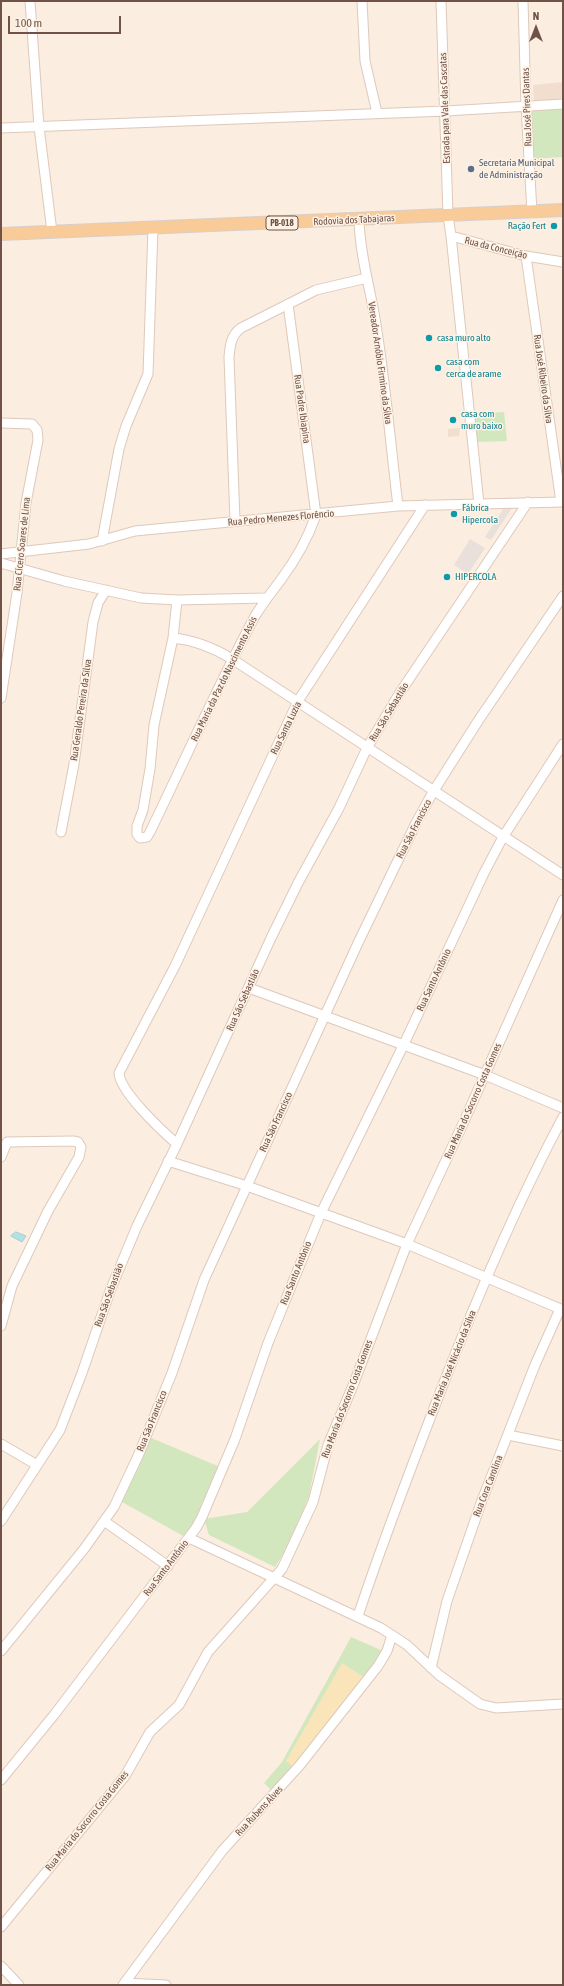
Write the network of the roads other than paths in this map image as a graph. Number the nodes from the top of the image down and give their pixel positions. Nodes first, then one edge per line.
1 (30, 1) edge
2 (362, 1) edge
3 (441, 1) edge
4 (523, 1) edge
5 (563, 104) edge
6 (526, 106) junction
7 (446, 111) junction
8 (377, 113) junction
9 (39, 127) junction
10 (1, 128) edge
11 (563, 210) edge
12 (532, 212) junction
13 (448, 216) junction
14 (359, 220) junction
15 (153, 228) junction
16 (52, 232) junction
17 (1, 234) edge
18 (451, 236) junction
19 (526, 256) junction
20 (563, 262) edge
21 (367, 278) junction
22 (288, 304) junction
23 (1, 423) edge
24 (528, 502) junction
25 (562, 502) edge
26 (478, 504) junction
27 (425, 505) junction
28 (398, 506) junction
29 (316, 515) junction
30 (235, 521) junction
31 (102, 541) junction
32 (21, 552) junction
33 (1, 554) edge
34 (1, 563) edge
35 (20, 568) junction
36 (106, 590) junction
37 (563, 596) edge
38 (265, 598) junction
39 (177, 600) junction
40 (173, 638) junction
41 (232, 659) junction
42 (1, 698) edge
43 (298, 701) junction
44 (563, 744) edge
45 (367, 748) junction
46 (433, 792) junction
47 (61, 832) dead end
48 (503, 837) junction
49 (563, 875) edge
50 (563, 900) edge
51 (249, 988) junction
52 (324, 1016) junction
53 (404, 1044) junction
54 (485, 1074) junction
55 (563, 1108) edge
56 (563, 1117) edge
57 (177, 1144) junction
58 (1, 1157) edge
59 (168, 1161) junction
60 (247, 1186) junction
61 (321, 1213) junction
62 (407, 1244) junction
63 (486, 1278) junction
64 (562, 1310) edge
65 (1, 1326) edge
66 (508, 1435) junction
67 (1, 1444) edge
68 (563, 1446) edge
69 (37, 1466) junction
70 (1, 1521) edge
71 (104, 1521) junction
72 (189, 1538) junction
73 (168, 1566) junction
74 (276, 1577) junction
75 (358, 1616) junction
76 (392, 1635) junction
77 (1, 1651) edge
78 (431, 1668) junction
79 (563, 1704) edge
80 (1, 1780) edge
81 (1, 1927) edge
82 (1, 1966) edge
83 (124, 1984) edge
84 (19, 1985) edge
85 (166, 1985) edge

1 - 9 street
2 - 8 street
3 - 7 street, Estrada para Vale das Cascatas
4 - 6 street, Rua José Pires Dantas
5 - 6 street
6 - 7 street
6 - 12 street, Rua José Pires Dantas
7 - 8 street
7 - 13 street, Estrada para Vale das Cascatas
8 - 9 street
9 - 10 street
9 - 16 street
11 - 12 main road, Rodovia dos Tabajaras / PB-018
12 - 13 main road, Rodovia dos Tabajaras / PB-018
13 - 14 main road, Rodovia dos Tabajaras / PB-018
13 - 18 street, Rua da Conceição
14 - 15 main road, Rodovia dos Tabajaras / PB-018
14 - 21 street, Vereador Arnóbio Firmino da Silva
15 - 16 main road, Rodovia dos Tabajaras / PB-018
15 - 31 street
16 - 17 main road, Rodovia dos Tabajaras / PB-018
18 - 19 street, Rua da Conceição
18 - 26 street
19 - 20 street, Rua da Conceição
19 - 25 street, Rua José Ribeiro da Silva
21 - 22 street
21 - 28 street, Vereador Arnóbio Firmino da Silva
22 - 29 street, Rua Padre Ibiapina
22 - 30 street
23 - 32 street, Rua Cícero Soares de Lima
24 - 25 street, Rua Pedro Menezes Florêncio
24 - 26 street, Rua Pedro Menezes Florêncio
24 - 45 street, Rua São Sebastião
26 - 27 street, Rua Pedro Menezes Florêncio
27 - 28 street, Rua Pedro Menezes Florêncio
27 - 43 street, Rua Santa Luzia
28 - 29 street, Rua Pedro Menezes Florêncio
29 - 30 street, Rua Pedro Menezes Florêncio
29 - 38 street, Rua Maria da Paz do Nascimento Assis
30 - 31 street, Rua Pedro Menezes Florêncio
31 - 32 street, Rua Pedro Menezes Florêncio
32 - 33 street, Rua Pedro Menezes Florêncio
32 - 35 street, Rua Cícero Soares de Lima
34 - 35 street
35 - 36 street
35 - 42 street, Rua Cícero Soares de Lima
36 - 39 street
36 - 47 street, Rua Geraldo Pereira da Silva
37 - 46 street, Rua São Francisco
38 - 39 street
38 - 41 street, Rua Maria da Paz do Nascimento Assis
39 - 40 street
40 - 41 street
40 - 41 street, Rua Maria da Paz do Nascimento Assis
41 - 43 street
43 - 45 street
43 - 57 street, Rua Santa Luzia
44 - 48 street, Rua Santo Antônio
45 - 46 street
45 - 51 street, Rua São Sebastião
46 - 48 street
46 - 52 street, Rua São Francisco
48 - 49 street
48 - 53 street, Rua Santo Antônio
50 - 54 street, Rua Maria do Socorro Costa Gomes
51 - 52 street
51 - 57 street, Rua São Sebastião
52 - 53 street
52 - 60 street, Rua São Francisco
53 - 54 street
53 - 61 street, Rua Santo Antônio
54 - 55 street
54 - 62 street, Rua Maria do Socorro Costa Gomes
56 - 63 street, Rua Maria José Nicácio da Silva
57 - 59 street, Rua São Sebastião
58 - 65 street
59 - 60 street
59 - 69 street, Rua São Sebastião
60 - 61 street
60 - 71 street, Rua São Francisco
61 - 62 street
61 - 72 street, Rua Santo Antônio
62 - 63 street
62 - 74 street, Rua Maria do Socorro Costa Gomes
63 - 64 street
63 - 75 street, Rua Maria José Nicácio da Silva
64 - 66 street, Rua Cora Carolina
66 - 68 street
66 - 78 street, Rua Cora Carolina
67 - 69 street
69 - 70 street, Rua São Sebastião
71 - 73 street
71 - 77 street, Rua São Francisco
72 - 73 street, Rua Santo Antônio
72 - 74 street
73 - 80 street, Rua Santo Antônio
74 - 75 street
74 - 81 street, Rua Maria do Socorro Costa Gomes
75 - 76 street
76 - 78 street
76 - 83 street, Rua Rubens Alves
78 - 79 street
82 - 84 street
83 - 85 street

